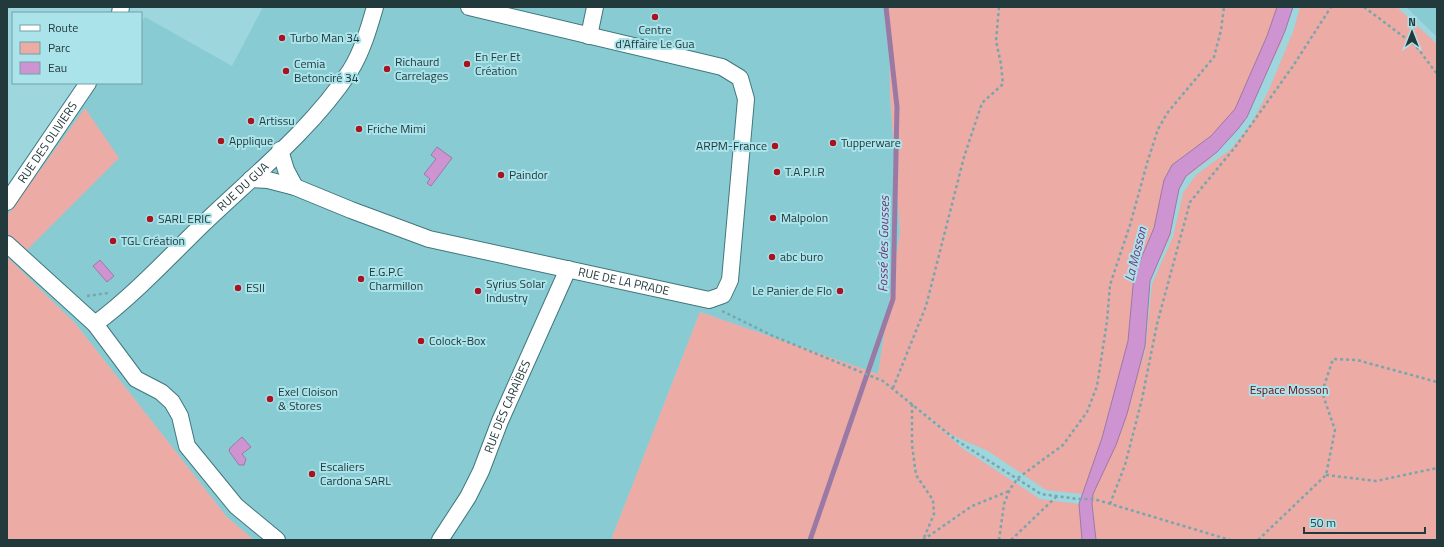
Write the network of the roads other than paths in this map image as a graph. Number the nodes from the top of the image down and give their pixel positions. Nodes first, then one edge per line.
1 (376, 7) edge
2 (469, 7) edge
3 (595, 7) edge
4 (589, 36) junction
5 (87, 84) edge
6 (280, 150) junction
7 (251, 179) junction
8 (295, 187) junction
9 (7, 202) edge
10 (7, 244) edge
11 (568, 269) junction
12 (95, 324) junction
13 (277, 540) edge
14 (440, 540) edge

1 - 6 street, RUE DU GUA
2 - 4 street
3 - 4 street
4 - 11 street, RUE DE LA PRADE
5 - 9 street, RUE DES OLIVIERS
6 - 7 street, RUE DU GUA
6 - 8 street
7 - 8 street, RUE DE LA PRADE
7 - 12 street, RUE DU GUA
8 - 11 street, RUE DE LA PRADE
10 - 12 street
11 - 14 street, RUE DES CARAÏBES
12 - 13 street

